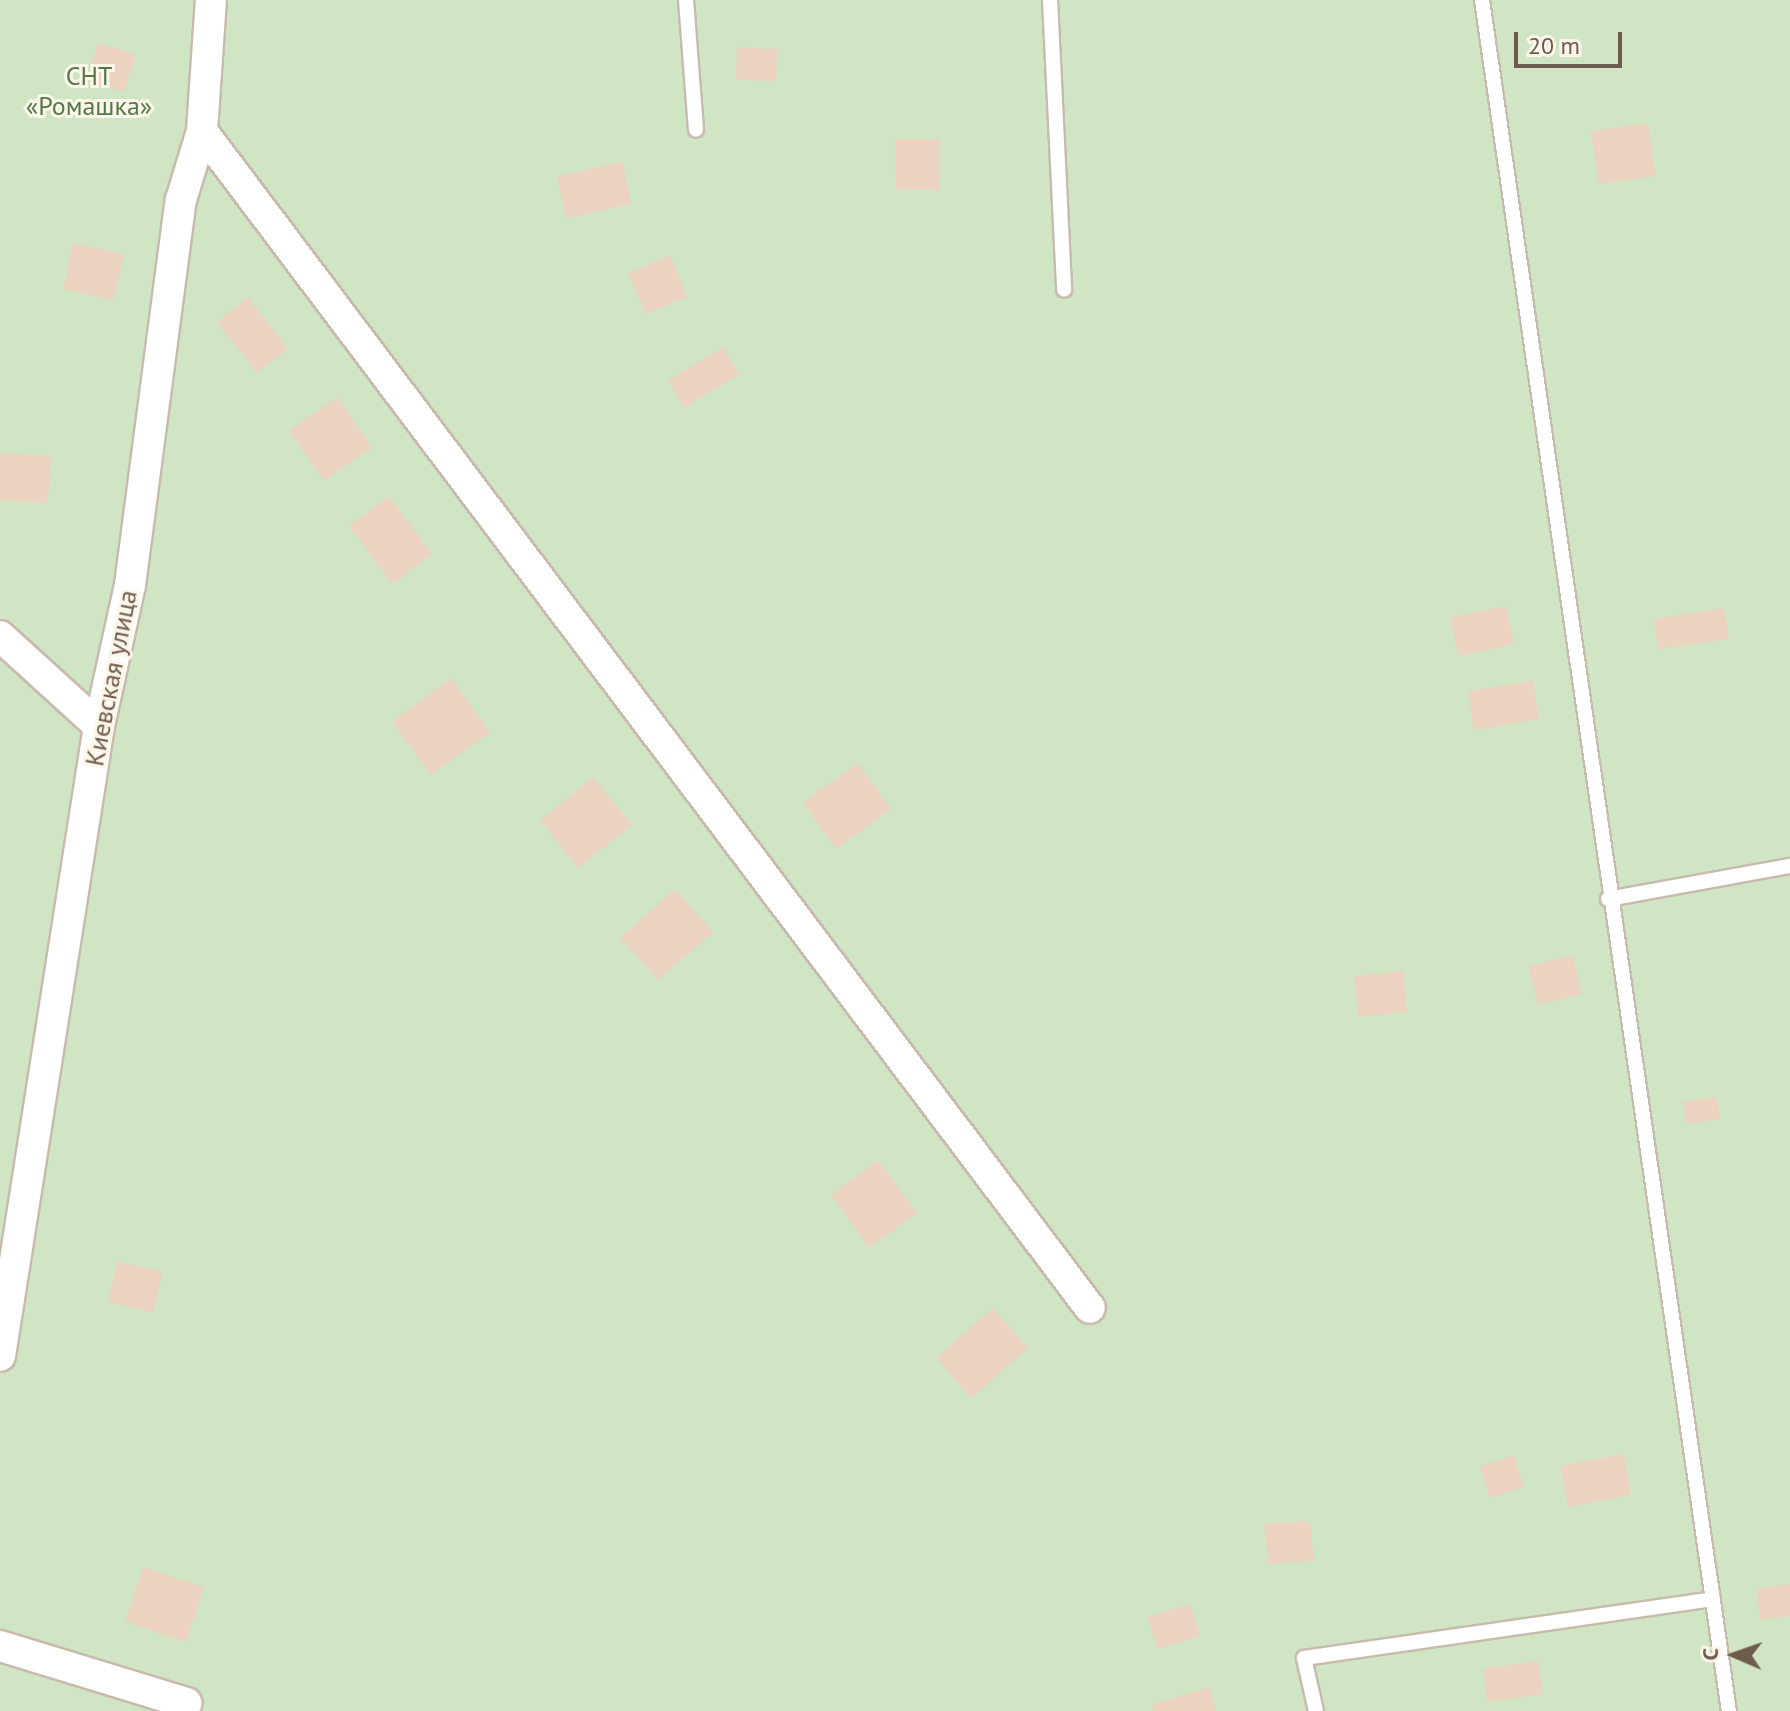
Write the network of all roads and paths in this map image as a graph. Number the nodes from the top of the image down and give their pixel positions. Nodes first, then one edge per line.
1 (211, 0) edge
2 (686, 0) edge
3 (1050, 0) edge
4 (1482, 0) edge
5 (696, 130) dead end
6 (202, 131) junction
7 (1064, 290) dead end
8 (0, 636) edge
9 (99, 726) junction
10 (1790, 866) edge
11 (1608, 899) junction
12 (1090, 1308) dead end
13 (0, 1356) edge
14 (1713, 1599) junction
15 (0, 1646) edge
16 (187, 1703) dead end
17 (1316, 1711) edge
18 (1729, 1711) edge

1 - 6 street, Киевская улица
2 - 5 lane
3 - 7 lane
4 - 11 lane
6 - 9 street, Киевская улица
6 - 12 street
8 - 9 street
9 - 13 street, Киевская улица
10 - 11 lane
11 - 14 lane
14 - 17 lane
14 - 18 lane
15 - 16 street

